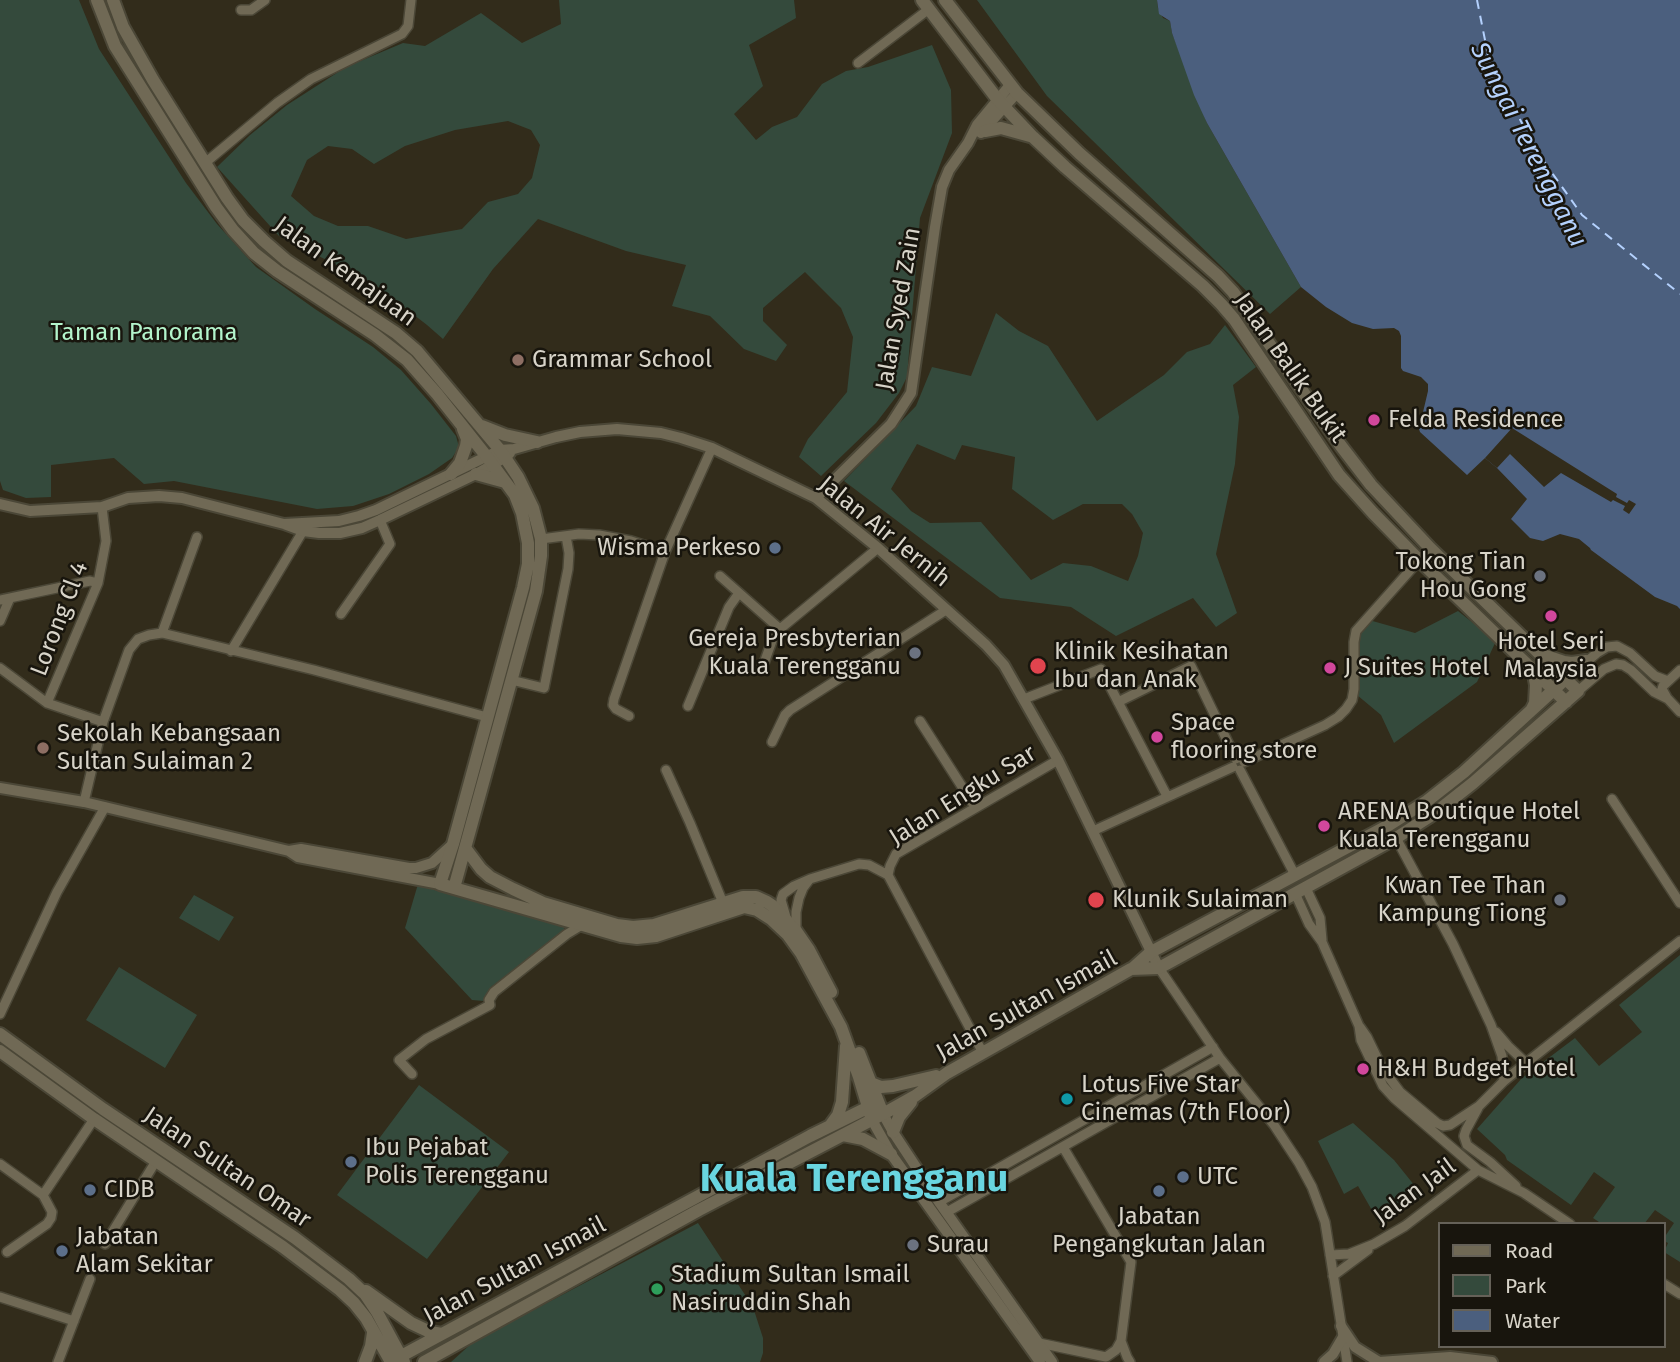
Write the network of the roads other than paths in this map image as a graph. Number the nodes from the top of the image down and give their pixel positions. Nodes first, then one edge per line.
1 (97, 0) edge
2 (113, 0) edge
3 (265, 0) edge
4 (411, 0) edge
5 (945, 0) edge
6 (925, 4) edge
7 (241, 10) dead end
8 (858, 63) dead end
9 (1014, 89) junction
10 (1001, 104) junction
11 (985, 131) junction
12 (1033, 137) junction
13 (968, 143) junction
14 (205, 163) junction
15 (479, 425) junction
16 (463, 429) junction
17 (537, 442) junction
18 (712, 448) junction
19 (507, 452) junction
20 (490, 461) junction
21 (452, 474) junction
22 (476, 474) junction
23 (506, 482) junction
24 (816, 498) junction
25 (0, 504) edge
26 (102, 507) junction
27 (380, 520) junction
28 (284, 524) junction
29 (303, 531) junction
30 (566, 536) junction
31 (197, 537) dead end
32 (541, 540) junction
33 (877, 548) junction
34 (1430, 548) junction
35 (665, 552) junction
36 (1419, 560) junction
37 (719, 576) dead end
38 (98, 583) junction
39 (739, 593) junction
40 (5, 599) edge
41 (946, 610) junction
42 (341, 614) dead end
43 (0, 621) edge
44 (780, 629) junction
45 (162, 634) junction
46 (231, 651) junction
47 (1540, 654) junction
48 (1586, 660) junction
49 (763, 666) dead end
50 (0, 668) edge
51 (1532, 669) junction
52 (1680, 670) edge
53 (1566, 679) junction
54 (511, 680) junction
55 (1668, 681) junction
56 (1554, 690) junction
57 (1578, 691) junction
58 (1024, 699) junction
59 (1668, 699) junction
60 (1118, 702) junction
61 (1566, 702) junction
62 (47, 703) junction
63 (688, 706) dead end
64 (1531, 710) junction
65 (1680, 712) edge
66 (629, 716) dead end
67 (487, 717) junction
68 (920, 721) dead end
69 (103, 722) junction
70 (772, 742) dead end
71 (1058, 760) junction
72 (1238, 764) junction
73 (666, 770) dead end
74 (0, 788) edge
75 (1167, 796) junction
76 (1612, 799) dead end
77 (84, 802) junction
78 (105, 807) junction
79 (975, 807) junction
80 (1093, 831) junction
81 (1396, 838) junction
82 (453, 844) junction
83 (466, 849) junction
84 (289, 851) junction
85 (888, 874) junction
86 (1295, 875) junction
87 (810, 878) junction
88 (440, 884) junction
89 (454, 888) junction
90 (1300, 890) junction
91 (723, 903) junction
92 (1680, 903) edge
93 (786, 920) junction
94 (582, 925) junction
95 (796, 931) junction
96 (1680, 941) edge
97 (1151, 952) junction
98 (1159, 968) junction
99 (1131, 969) junction
100 (0, 1014) edge
101 (1491, 1025) junction
102 (1359, 1026) junction
103 (0, 1034) edge
104 (847, 1042) junction
105 (1213, 1047) junction
106 (0, 1051) edge
107 (983, 1053) junction
108 (1220, 1058) junction
109 (1526, 1063) junction
110 (947, 1073) junction
111 (412, 1074) dead end
112 (859, 1077) junction
113 (1504, 1081) junction
114 (871, 1084) junction
115 (915, 1096) junction
116 (1479, 1106) junction
117 (875, 1114) junction
118 (94, 1119) junction
119 (829, 1126) junction
120 (893, 1132) junction
121 (843, 1135) junction
122 (1063, 1147) junction
123 (891, 1154) junction
124 (156, 1161) junction
125 (0, 1164) edge
126 (1478, 1170) junction
127 (1524, 1193) junction
128 (43, 1195) junction
129 (939, 1202) junction
130 (947, 1212) junction
131 (1567, 1222) edge
132 (105, 1244) dead end
133 (1374, 1244) junction
134 (7, 1252) dead end
135 (1330, 1255) junction
136 (1333, 1276) junction
137 (90, 1279) dead end
138 (349, 1279) junction
139 (0, 1297) edge
140 (74, 1321) junction
141 (1342, 1332) junction
142 (373, 1333) junction
143 (442, 1334) junction
144 (1121, 1341) junction
145 (1040, 1343) junction
146 (448, 1348) junction
147 (395, 1361) edge
148 (58, 1362) edge
149 (365, 1362) edge
150 (424, 1362) edge
151 (439, 1362) edge
152 (1040, 1362) edge
153 (1052, 1362) edge
154 (1130, 1362) edge
155 (1324, 1362) edge
156 (1347, 1362) edge
157 (1380, 1362) edge
158 (1492, 1362) edge

1 - 16 main road, Jalan Kemajuan
2 - 14 main road, Jalan Kemajuan
3 - 7 street
4 - 14 street
5 - 9 main road, Jalan Balik Bukit
6 - 8 street
6 - 10 main road, Jalan Balik Bukit
9 - 10 street
9 - 34 main road, Jalan Balik Bukit
10 - 11 street
10 - 12 main road, Jalan Balik Bukit
10 - 13 street, Jalan Syed Zain
11 - 12 main road
11 - 13 street
12 - 36 main road, Jalan Balik Bukit
13 - 24 street, Jalan Syed Zain
14 - 15 main road, Jalan Kemajuan
15 - 17 main road
15 - 19 main road, Jalan Kemajuan
16 - 20 main road, Jalan Kemajuan
16 - 21 main road
17 - 18 street, Jalan Air Jernih
17 - 19 street, Jalan Air Jernih
18 - 24 street, Jalan Air Jernih
18 - 35 street
19 - 20 street, Jalan Air Jernih
19 - 32 main road, Jalan Kemajuan
20 - 21 street
20 - 22 street
20 - 23 main road, Jalan Kemajuan
21 - 28 street
22 - 23 main road
22 - 27 street
23 - 67 main road, Jalan Kemajuan
24 - 33 street, Jalan Air Jernih
25 - 26 street
26 - 28 street
26 - 38 street, Lorong Cl 4
27 - 29 street
27 - 42 street
28 - 29 street
29 - 46 street
30 - 32 street
30 - 35 street
30 - 54 street
31 - 45 street
32 - 54 main road, Jalan Kemajuan
33 - 41 street, Jalan Air Jernih
33 - 44 street
34 - 36 street
34 - 47 main road, Jalan Balik Bukit
35 - 66 street
36 - 51 main road, Jalan Balik Bukit
36 - 72 street
37 - 39 street
38 - 40 street
38 - 62 street, Lorong Cl 4
39 - 44 street
39 - 63 street
40 - 43 street
41 - 58 street, Jalan Air Jernih
41 - 70 street, Jalan Air Jernih
44 - 49 street
45 - 46 street
45 - 69 street
46 - 67 street
47 - 48 main road
47 - 53 main road, Jalan Balik Bukit
48 - 53 street
48 - 55 street
50 - 62 street
51 - 56 main road, Jalan Balik Bukit
51 - 64 main road
52 - 55 street
53 - 56 main road, Jalan Sultan Ismail
53 - 57 main road, Jalan Balik Bukit
54 - 83 main road, Jalan Kemajuan
55 - 59 street
56 - 61 main road, Jalan Balik Bukit
56 - 64 main road, Jalan Sultan Ismail
57 - 59 street
57 - 61 main road, Jalan Sultan Ismail
58 - 60 street
58 - 71 street, Jalan Air Jernih
59 - 65 street
60 - 72 street
60 - 75 street
61 - 81 main road, Jalan Sultan Ismail
62 - 69 street
64 - 86 main road, Jalan Sultan Ismail
67 - 82 main road, Jalan Kemajuan
68 - 79 street
69 - 77 street
71 - 79 street, Jalan Engku Sar
71 - 80 street, Jalan Air Jernih
72 - 75 street
72 - 86 street
73 - 91 street
74 - 77 street
75 - 80 street
76 - 92 street
77 - 78 street
78 - 84 street
78 - 100 street
79 - 85 street, Jalan Engku Sar
80 - 97 street, Jalan Air Jernih
81 - 90 main road, Jalan Sultan Ismail
81 - 101 street
82 - 84 street
82 - 88 main road, Jalan Kemajuan
83 - 89 main road, Jalan Kemajuan
83 - 91 main road
84 - 88 street
85 - 87 street
85 - 107 street, Jalan Engku Sar
86 - 97 main road, Jalan Sultan Ismail
87 - 93 street
87 - 95 street
88 - 89 main road
89 - 94 main road
90 - 98 main road, Jalan Sultan Ismail
90 - 102 street
91 - 93 main road
93 - 95 main road
94 - 104 main road
94 - 111 street
95 - 114 main road
96 - 109 street
97 - 98 street, Jalan Air Jernih
97 - 99 main road, Jalan Sultan Ismail
98 - 99 main road, Jalan Sultan Ismail
98 - 105 street
99 - 107 main road, Jalan Sultan Ismail
101 - 109 street
101 - 113 street
102 - 116 street
102 - 126 street
103 - 138 main road, Jalan Sultan Omar
104 - 112 main road
104 - 119 main road
105 - 108 street
105 - 129 street
106 - 118 main road
107 - 110 main road, Jalan Sultan Ismail
108 - 122 street
108 - 135 street
109 - 113 street
110 - 114 main road
110 - 115 main road, Jalan Sultan Ismail
112 - 114 main road
112 - 117 main road
113 - 116 street
114 - 117 main road
115 - 117 main road, Jalan Sultan Ismail
115 - 120 main road
116 - 127 street
117 - 119 main road, Jalan Sultan Ismail
117 - 120 street
117 - 121 main road, Jalan Sultan Ismail
117 - 123 street
118 - 124 main road
118 - 128 street
119 - 143 main road, Jalan Sultan Ismail
120 - 129 street
121 - 123 main road
121 - 146 main road, Jalan Sultan Ismail
122 - 130 street
122 - 144 street
123 - 152 street
124 - 132 street
124 - 142 main road
125 - 128 street
126 - 127 street
126 - 133 street, Jalan Jail
127 - 131 street
128 - 134 street
129 - 130 street
130 - 145 street
133 - 135 street, Jalan Jail
133 - 136 street, Jalan Jail
135 - 136 street
136 - 141 street
137 - 140 street
138 - 143 main road
138 - 147 main road, Jalan Sultan Omar
139 - 140 street
140 - 148 street
141 - 155 street
141 - 156 street
141 - 157 street
142 - 147 main road
142 - 149 main road
143 - 147 main road, Jalan Sultan Ismail
144 - 145 street
144 - 154 street
145 - 153 street
146 - 150 main road, Jalan Sultan Ismail
146 - 151 main road
157 - 158 street

